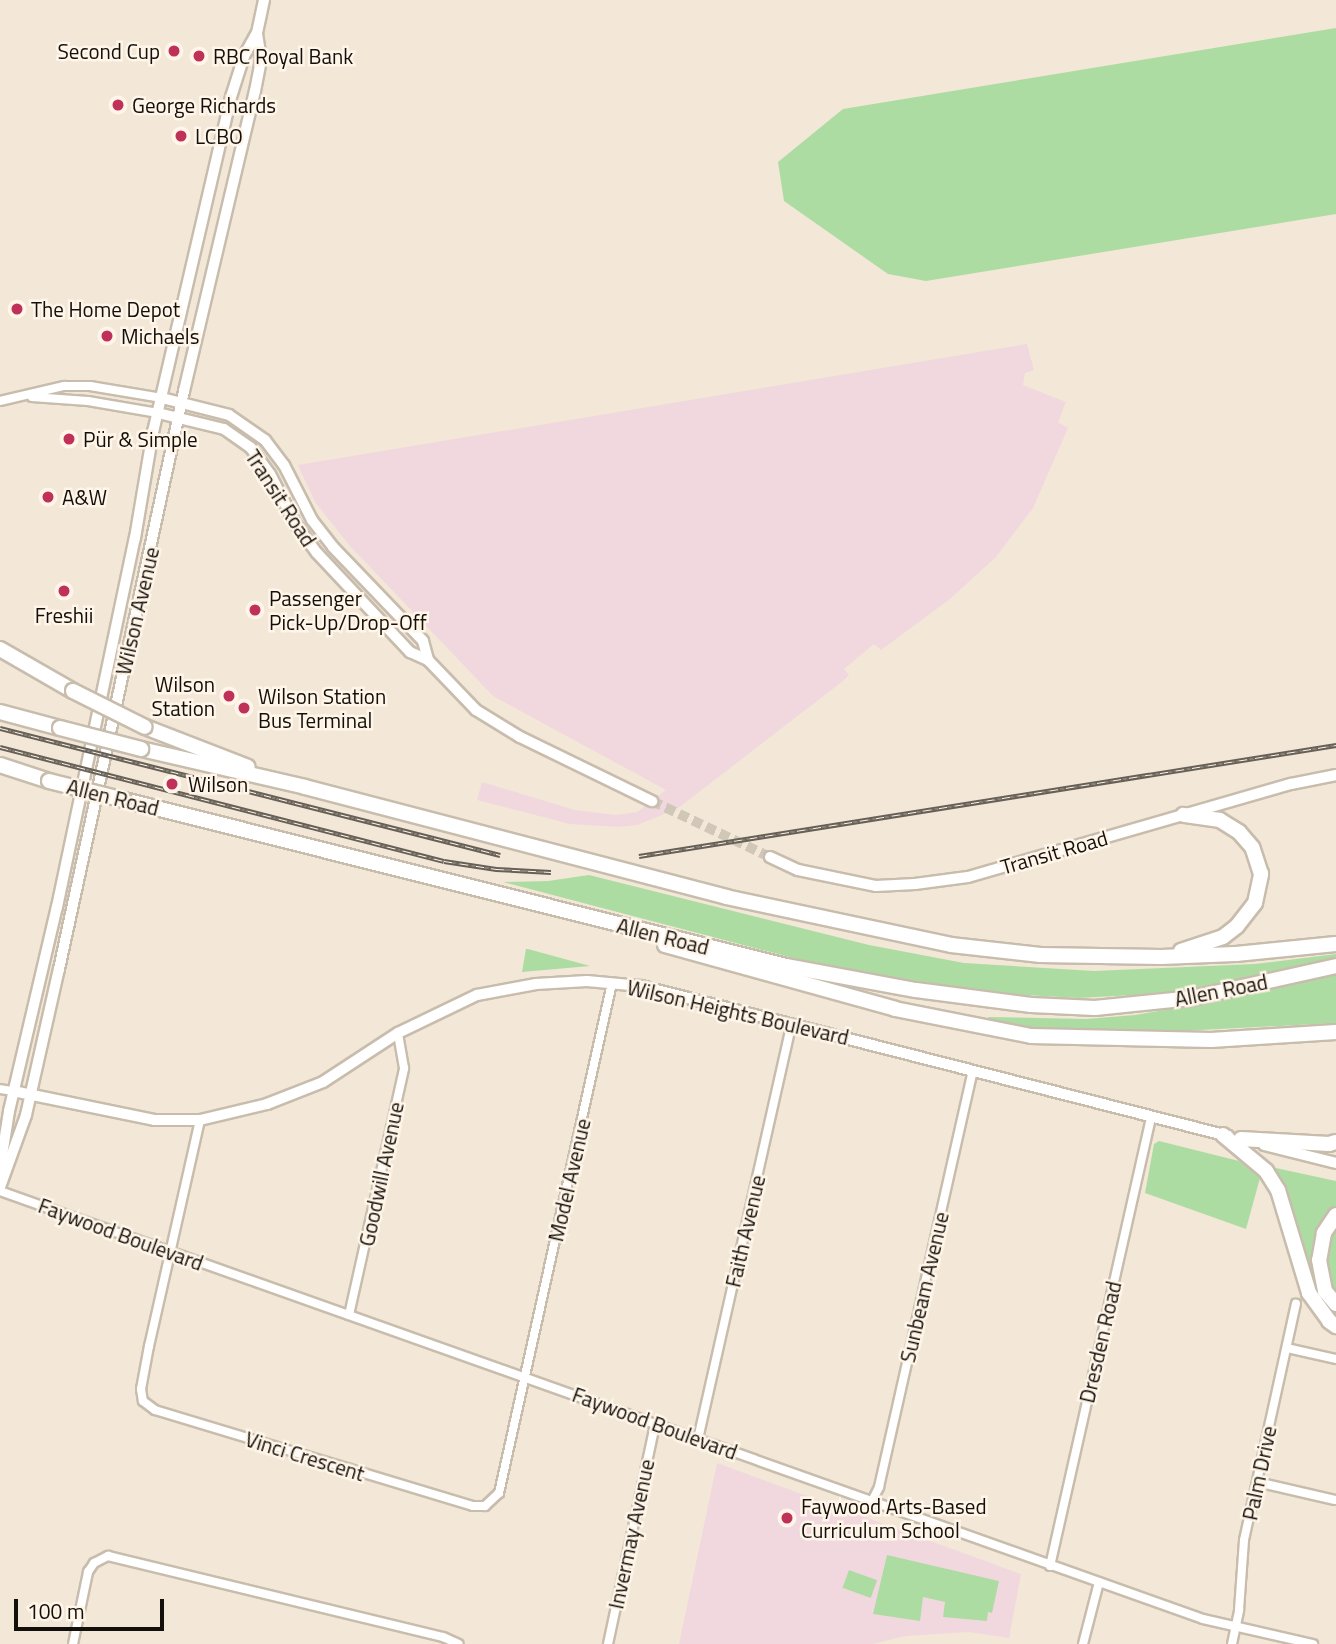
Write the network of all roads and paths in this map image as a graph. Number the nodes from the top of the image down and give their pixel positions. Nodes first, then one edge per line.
1 (264, 0) edge
2 (257, 33) junction
3 (232, 97) junction
4 (253, 101) junction
5 (26, 396) junction
6 (162, 398) junction
7 (0, 401) edge
8 (182, 402) junction
9 (158, 414) junction
10 (179, 418) junction
11 (6, 652) edge
12 (428, 660) junction
13 (0, 710) edge
14 (0, 765) edge
15 (0, 772) edge
16 (1336, 775) edge
17 (49, 781) junction
18 (305, 787) junction
19 (652, 801) tunnel mouth
20 (1183, 815) junction
21 (770, 857) tunnel mouth
22 (572, 913) junction
23 (1336, 944) edge
24 (1161, 957) junction
25 (1336, 966) edge
26 (612, 983) junction
27 (792, 1023) junction
28 (1317, 1032) junction
29 (1336, 1032) edge
30 (398, 1033) junction
31 (1336, 1040) edge
32 (973, 1071) junction
33 (0, 1088) edge
34 (13, 1091) junction
35 (31, 1096) junction
36 (1150, 1118) junction
37 (200, 1120) junction
38 (1223, 1135) junction
39 (1241, 1139) junction
40 (1336, 1142) edge
41 (1336, 1163) edge
42 (0, 1168) edge
43 (0, 1189) edge
44 (1336, 1215) edge
45 (171, 1251) junction
46 (1296, 1304) dead end
47 (1336, 1304) edge
48 (349, 1315) junction
49 (1336, 1326) edge
50 (1287, 1348) junction
51 (1336, 1359) edge
52 (525, 1377) junction
53 (655, 1424) junction
54 (698, 1439) junction
55 (1257, 1482) junction
56 (1335, 1500) edge
57 (872, 1501) junction
58 (1050, 1566) junction
59 (1099, 1582) junction
60 (1236, 1627) junction
61 (73, 1644) edge
62 (459, 1644) edge
63 (608, 1644) edge
64 (1083, 1644) edge
65 (1232, 1644) edge
66 (1313, 1644) edge

1 - 2 main road, Wilson Avenue
2 - 3 main road, Wilson Avenue
2 - 4 main road, Wilson Avenue
3 - 4 main road
3 - 6 main road, Wilson Avenue
4 - 8 main road, Wilson Avenue
5 - 6 street
5 - 7 street
5 - 9 street
6 - 8 main road, Transit Road
6 - 9 main road, Wilson Avenue
8 - 10 main road, Wilson Avenue
8 - 12 main road, Transit Road
9 - 10 main road, Transit Road
9 - 34 main road, Wilson Avenue
10 - 12 main road, Transit Road
10 - 35 main road, Wilson Avenue
11 - 18 highway, bridge
12 - 19 main road, Transit Road
13 - 18 highway, Allen Road, bridge
14 - 17 highway, Allen Road
15 - 17 highway
16 - 20 main road, Transit Road
17 - 22 highway, Allen Road, bridge
18 - 24 highway, Allen Road
20 - 21 main road, Transit Road
20 - 24 highway
22 - 25 highway, Allen Road
22 - 28 highway
23 - 24 highway, Allen Road
26 - 27 main road, Wilson Heights Boulevard
26 - 30 main road, Wilson Heights Boulevard
26 - 52 street, Model Avenue
27 - 32 main road, Wilson Heights Boulevard
27 - 54 street, Faith Avenue
28 - 29 highway
28 - 31 highway
30 - 37 main road, Wilson Heights Boulevard
30 - 48 street, Goodwill Avenue
32 - 36 main road, Wilson Heights Boulevard
32 - 57 street, Sunbeam Avenue
33 - 34 street
34 - 35 main road, Wilson Heights Boulevard
34 - 42 main road, Wilson Avenue
35 - 37 main road, Wilson Heights Boulevard
35 - 43 main road, Wilson Avenue
36 - 38 main road, Wilson Heights Boulevard
36 - 58 street, Dresden Road
37 - 45 street
38 - 39 main road, Wilson Heights Boulevard
38 - 49 highway
39 - 40 highway
39 - 41 main road, Wilson Heights Boulevard
43 - 45 street, Faywood Boulevard
44 - 47 highway
45 - 48 street, Faywood Boulevard
45 - 52 street, Vinci Crescent
46 - 50 street, Palm Drive
48 - 52 street, Faywood Boulevard
50 - 51 street
50 - 55 street, Palm Drive
52 - 53 street, Faywood Boulevard
53 - 54 street, Faywood Boulevard
53 - 63 street, Invermay Avenue
54 - 57 street, Faywood Boulevard
55 - 56 street
55 - 60 street, Palm Drive
57 - 58 street, Faywood Boulevard
58 - 59 street, Faywood Boulevard
59 - 60 street, Faywood Boulevard
59 - 64 street
60 - 65 street, Palm Drive
60 - 66 street, Faywood Boulevard
61 - 62 street

